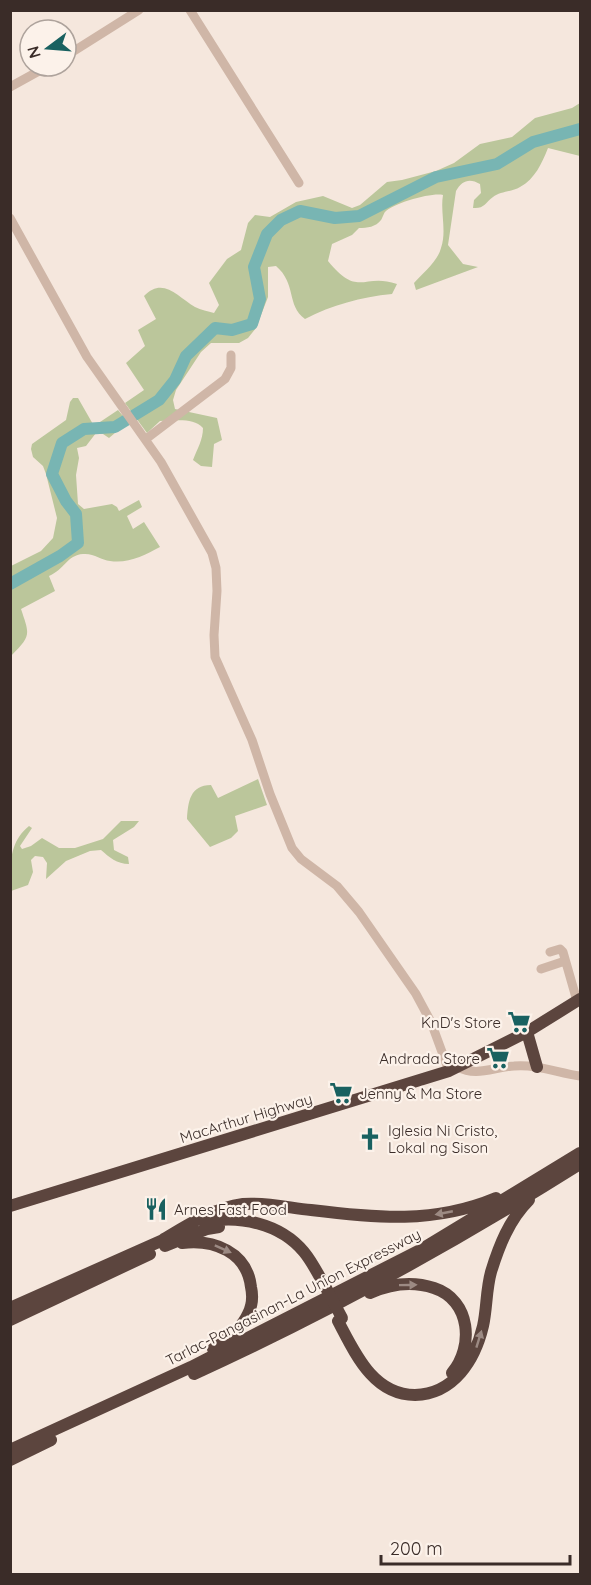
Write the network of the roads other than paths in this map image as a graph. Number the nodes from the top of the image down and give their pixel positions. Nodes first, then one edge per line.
1 (139, 10) edge
2 (190, 10) edge
3 (78, 48) edge
4 (26, 78) edge
5 (10, 87) edge
6 (298, 183) dead end
7 (10, 218) edge
8 (231, 355) dead end
9 (146, 439) junction
10 (550, 952) dead end
11 (566, 961) junction
12 (541, 969) dead end
13 (579, 1000) edge
14 (527, 1032) junction
15 (537, 1067) junction
16 (454, 1069) junction
17 (580, 1076) edge
18 (580, 1153) edge
19 (580, 1164) edge
20 (539, 1185) junction
21 (10, 1206) edge
22 (165, 1242) junction
23 (333, 1307) junction
24 (10, 1308) edge
25 (10, 1320) edge
26 (340, 1320) junction
27 (191, 1367) junction
28 (10, 1450) edge
29 (10, 1460) edge

1 - 3 street
2 - 6 street
4 - 5 street
7 - 9 street
8 - 9 street
9 - 16 street
10 - 11 street
11 - 12 street
11 - 13 street
13 - 14 highway, MacArthur Highway
14 - 15 highway
14 - 16 highway, MacArthur Highway
15 - 16 street
15 - 17 street
16 - 21 highway, MacArthur Highway
18 - 20 highway, Tarlac-Pangasinan-La Union Expressway
19 - 20 highway, Tarlac-Pangasinan-La Union Expressway
20 -> 22 highway
20 - 23 highway, Tarlac-Pangasinan-La Union Expressway
26 -> 20 highway
20 - 27 highway, Tarlac-Pangasinan-La Union Expressway
22 - 24 highway
22 - 25 highway
22 - 26 highway
22 -> 27 highway
23 -> 26 highway
23 - 29 highway, Tarlac-Pangasinan-La Union Expressway
27 - 28 highway, Tarlac-Pangasinan-La Union Expressway

